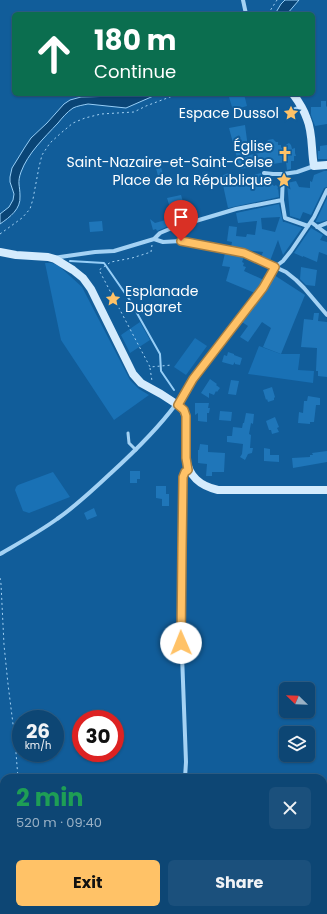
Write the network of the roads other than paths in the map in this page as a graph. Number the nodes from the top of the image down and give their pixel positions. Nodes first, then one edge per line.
1 (243, 0) edge
2 (246, 12) edge
3 (294, 96) edge
4 (300, 105) junction
5 (289, 111) dead end
6 (314, 163) junction
7 (327, 165) edge
8 (264, 173) dead end
9 (284, 174) junction
10 (327, 190) edge
11 (282, 200) junction
12 (327, 223) edge
13 (310, 224) junction
14 (317, 227) junction
15 (327, 234) edge
16 (154, 239) junction
17 (0, 252) edge
18 (58, 258) junction
19 (275, 267) junction
20 (327, 315) edge
21 (177, 405) junction
22 (128, 433) dead end
23 (136, 450) junction
24 (188, 470) junction
25 (327, 490) edge
26 (0, 554) edge
27 (185, 774) edge

1 - 2 street
3 - 4 street
4 - 5 lane
4 - 6 street
6 - 7 street
6 - 9 street
8 - 9 street
9 - 11 street
10 - 13 street
11 - 13 street
11 - 16 street
12 - 14 street
13 - 14 street
13 - 19 street
14 - 15 street
16 - 18 street
16 - 19 street
17 - 18 street
18 - 21 street
19 - 20 street
19 - 21 street
21 - 23 street
21 - 24 street
22 - 23 lane
23 - 26 street
24 - 25 street
24 - 27 street

